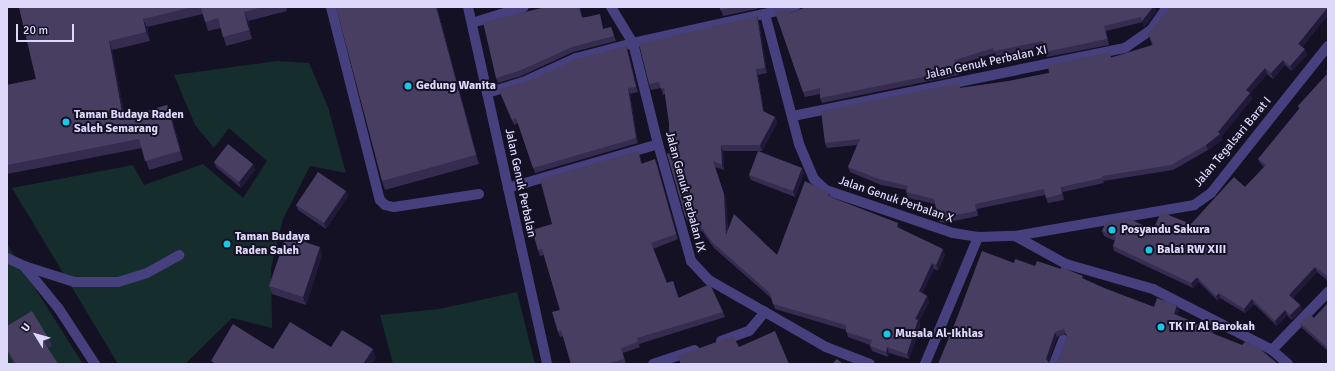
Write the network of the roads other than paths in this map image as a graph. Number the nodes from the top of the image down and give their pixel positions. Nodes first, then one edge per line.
1 (331, 7) edge
2 (468, 7) edge
3 (524, 7) edge
4 (611, 7) edge
5 (795, 7) edge
6 (1167, 7) edge
7 (765, 14) junction
8 (472, 23) junction
9 (634, 43) junction
10 (1328, 46) edge
11 (488, 93) junction
12 (793, 116) junction
13 (658, 144) junction
14 (508, 188) junction
15 (479, 194) dead end
16 (1015, 236) junction
17 (978, 237) junction
18 (179, 255) dead end
19 (7, 258) edge
20 (24, 266) junction
21 (1328, 292) edge
22 (764, 314) junction
23 (1062, 340) edge
24 (1272, 350) junction
25 (95, 364) edge
26 (547, 364) edge
27 (653, 364) edge
28 (870, 364) edge
29 (925, 364) edge
30 (1054, 364) edge
31 (1288, 364) edge

1 - 15 street
2 - 8 street, Jalan Genuk Perbalan
3 - 8 street
4 - 9 street, Jalan Genuk Perbalan IX
5 - 7 street
6 - 12 street, Jalan Genuk Perbalan XI
7 - 9 street
7 - 12 street, Jalan Genuk Perbalan X
8 - 11 street, Jalan Genuk Perbalan
9 - 11 street
9 - 13 street, Jalan Genuk Perbalan IX
10 - 16 street, Jalan Tegalsari Barat I
11 - 14 street, Jalan Genuk Perbalan
12 - 17 street, Jalan Genuk Perbalan X
13 - 14 street
13 - 22 street, Jalan Genuk Perbalan IX
14 - 26 street, Jalan Genuk Perbalan
16 - 17 street, Jalan Tegalsari Barat I
16 - 24 street
17 - 29 street
18 - 20 street
19 - 20 street
20 - 25 street
21 - 24 street
22 - 27 street
22 - 28 street, Jalan Genuk Perbalan IX
23 - 30 street
24 - 31 street

